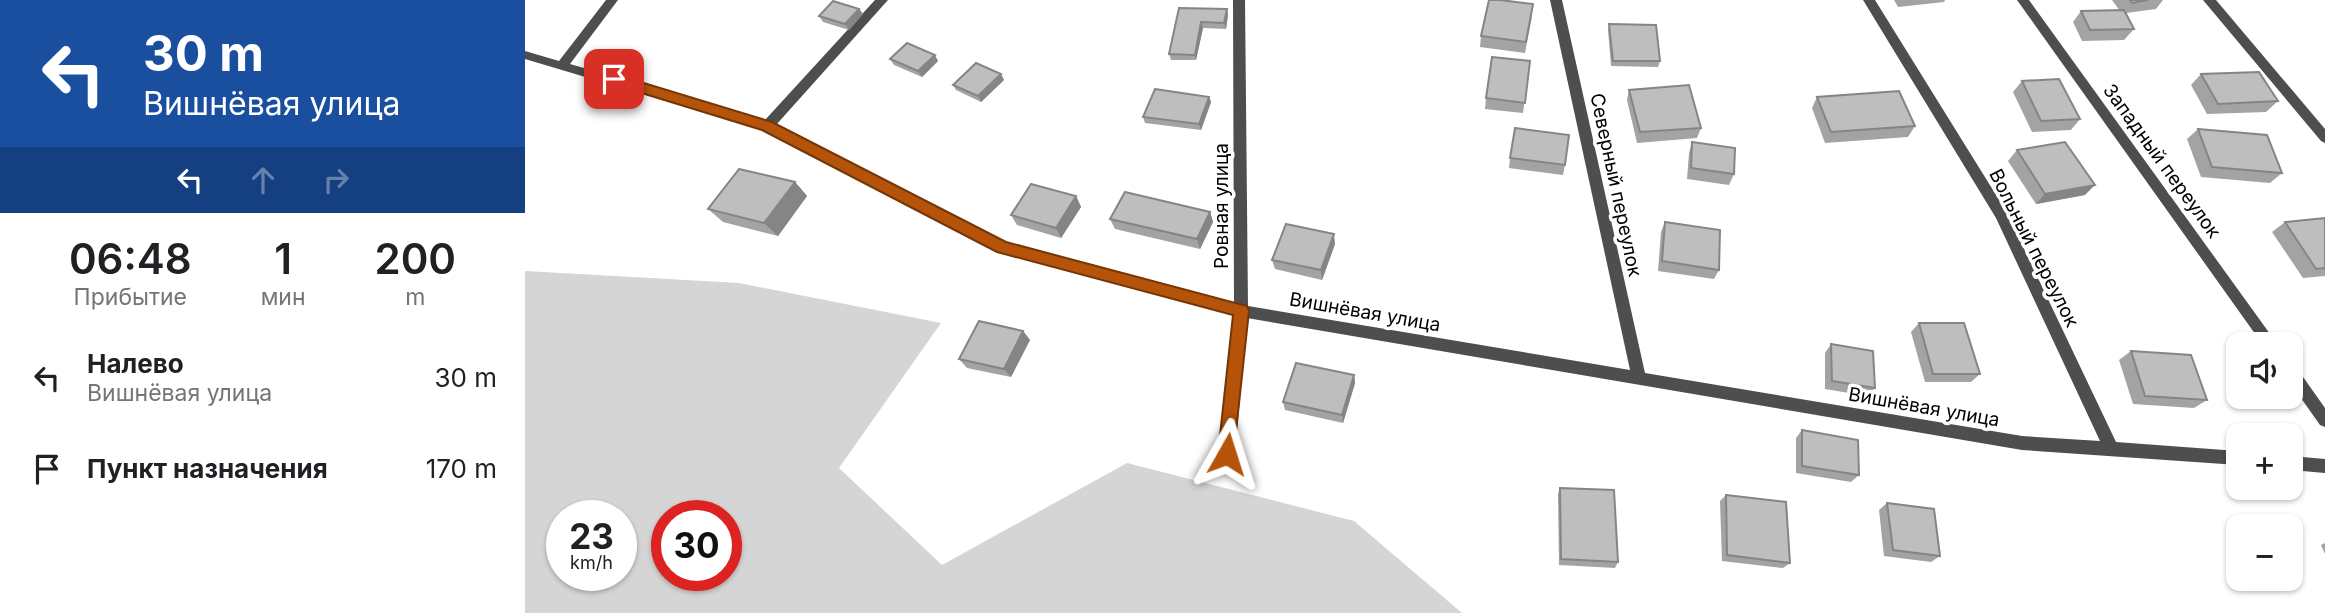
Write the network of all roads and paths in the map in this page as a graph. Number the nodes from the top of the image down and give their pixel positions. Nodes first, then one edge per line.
1 (612, 0) edge
2 (882, 0) edge
3 (1239, 0) edge
4 (1556, 0) edge
5 (1869, 0) edge
6 (2023, 0) edge
7 (2209, 0) edge
8 (525, 55) edge
9 (563, 64) junction
10 (767, 126) junction
11 (2325, 138) edge
12 (1241, 311) junction
13 (2262, 332) edge
14 (1639, 378) junction
15 (2303, 389) edge
16 (2325, 420) edge
17 (2110, 447) junction
18 (1227, 454) dead end
19 (2226, 457) edge
20 (2303, 464) edge
21 (2325, 466) edge

1 - 9 street
2 - 10 street
3 - 12 street, Ровная улица
4 - 14 street, Северный переулок
5 - 17 street, Вольный переулок
6 - 13 street, Западный переулок
7 - 11 street
8 - 9 street, Вишнёвая улица
9 - 10 street, Вишнёвая улица
10 - 12 street, Вишнёвая улица
12 - 14 street, Вишнёвая улица
12 - 18 street, Ровная улица
14 - 17 street, Вишнёвая улица
15 - 16 street
17 - 19 street, Вишнёвая улица
20 - 21 street

